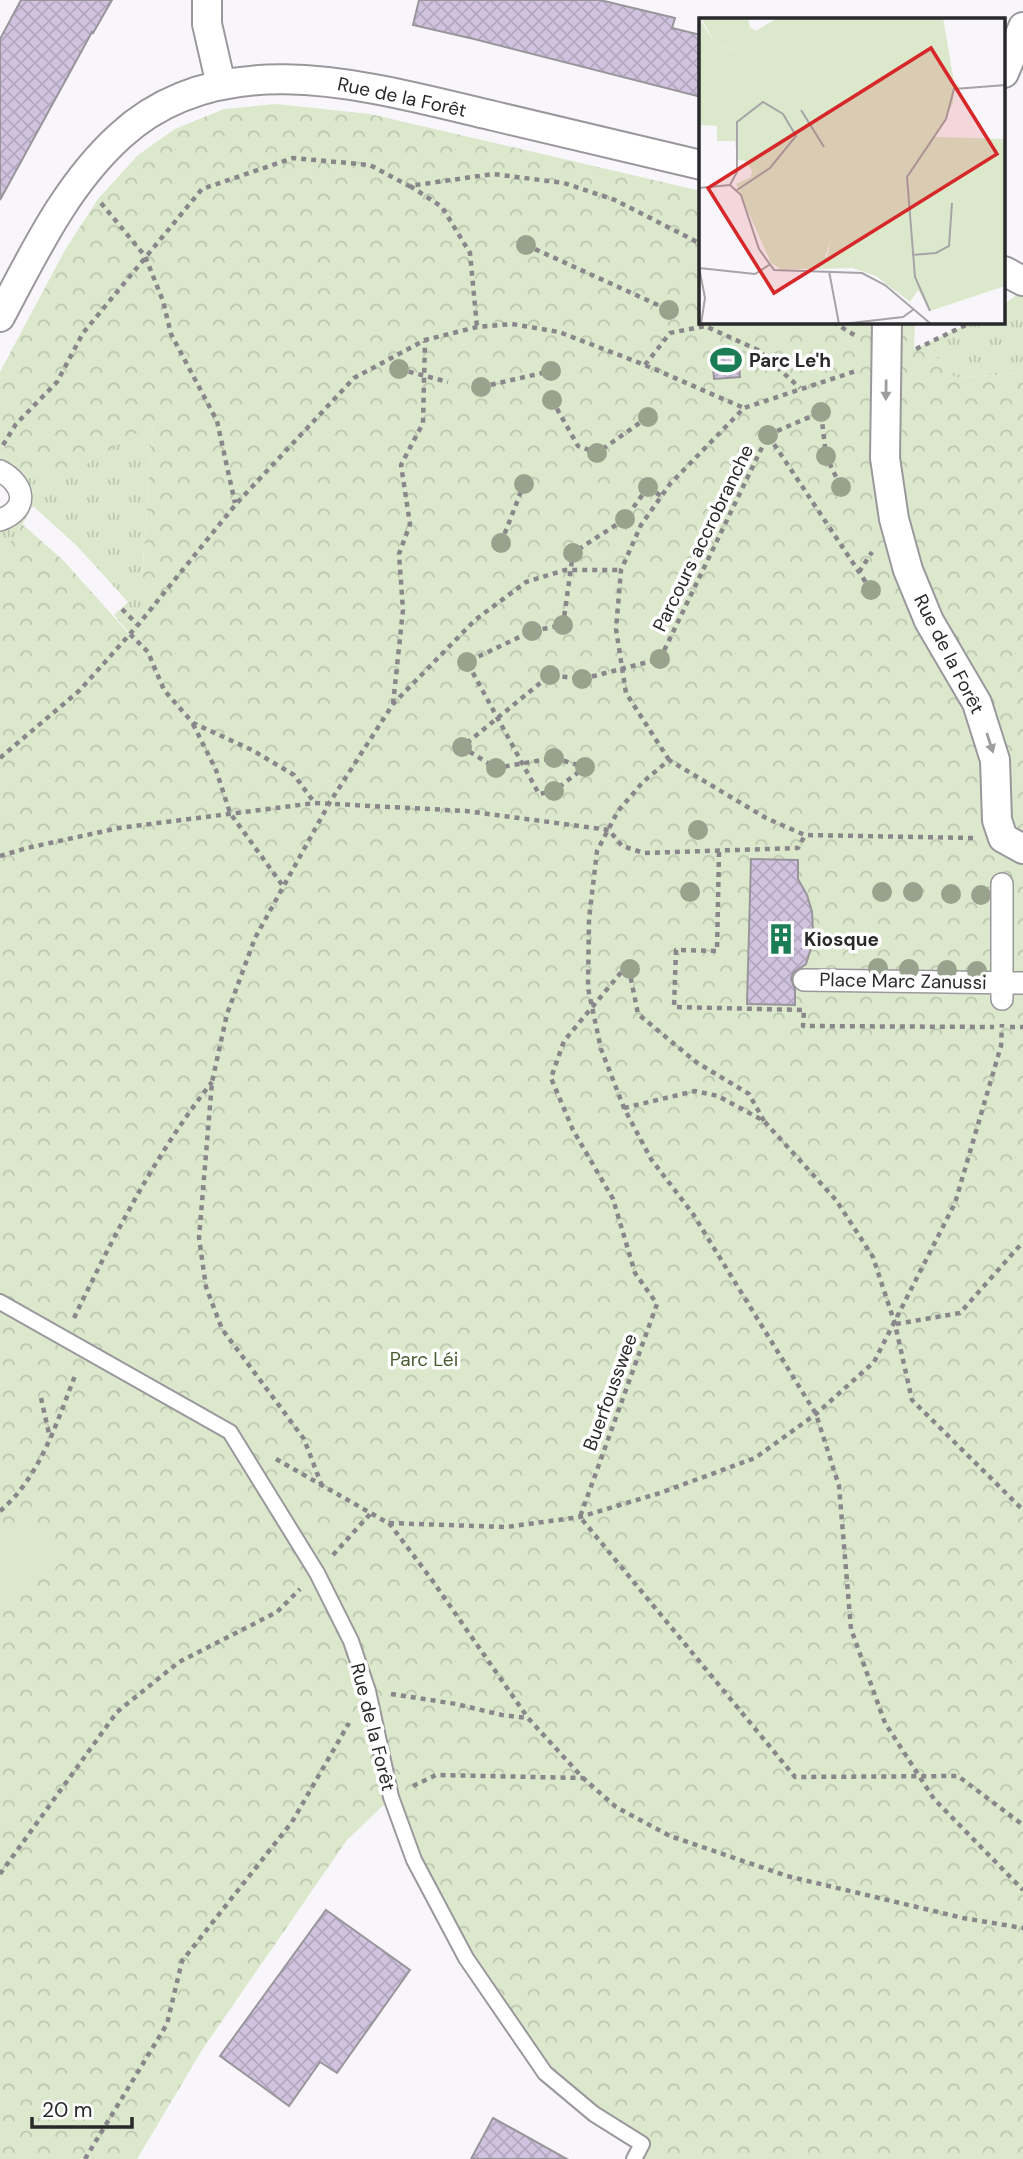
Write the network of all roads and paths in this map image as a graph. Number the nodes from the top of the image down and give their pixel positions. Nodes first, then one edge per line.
1 (207, 0) edge
2 (1023, 27) edge
3 (1006, 68) edge
4 (221, 85) junction
5 (699, 165) edge
6 (409, 186) junction
7 (98, 199) dead end
8 (699, 243) edge
9 (526, 245) dead end
10 (145, 256) junction
11 (1006, 272) edge
12 (1023, 281) edge
13 (669, 310) dead end
14 (0, 317) edge
15 (887, 324) edge
16 (967, 324) edge
17 (477, 327) junction
18 (425, 340) junction
19 (886, 360) junction
20 (645, 365) junction
21 (399, 369) dead end
22 (551, 372) dead end
23 (448, 382) dead end
24 (481, 387) dead end
25 (800, 389) junction
26 (552, 400) dead end
27 (744, 408) junction
28 (648, 417) dead end
29 (768, 435) junction
30 (0, 456) edge
31 (0, 471) edge
32 (524, 484) dead end
33 (841, 488) dead end
34 (661, 496) junction
35 (236, 504) junction
36 (0, 520) edge
37 (500, 543) dead end
38 (621, 569) junction
39 (871, 590) dead end
40 (122, 608) dead end
41 (138, 625) junction
42 (130, 634) junction
43 (393, 704) junction
44 (193, 723) junction
45 (0, 758) edge
46 (669, 760) junction
47 (330, 802) junction
48 (315, 803) junction
49 (230, 814) junction
50 (609, 830) junction
51 (805, 835) junction
52 (1013, 844) edge
53 (0, 856) edge
54 (1002, 884) dead end
55 (284, 887) junction
56 (804, 980) dead end
57 (1007, 996) edge
58 (593, 1009) junction
59 (212, 1082) junction
60 (624, 1108) junction
61 (764, 1121) junction
62 (1023, 1242) edge
63 (0, 1302) edge
64 (895, 1324) junction
65 (64, 1338) junction
66 (85, 1349) junction
67 (41, 1398) dead end
68 (816, 1413) junction
69 (51, 1438) junction
70 (274, 1458) dead end
71 (322, 1486) junction
72 (1023, 1510) edge
73 (0, 1511) edge
74 (371, 1513) junction
75 (580, 1517) junction
76 (388, 1523) junction
77 (317, 1573) junction
78 (368, 1691) junction
79 (528, 1718) junction
80 (919, 1775) junction
81 (583, 1778) junction
82 (391, 1797) junction
83 (1023, 1825) edge
84 (0, 1874) edge
85 (1023, 1890) edge
86 (1023, 1928) edge
87 (85, 2159) edge
88 (634, 2159) edge

1 - 4 street
2 - 3 street
4 - 5 street, Rue de la Forêt
4 - 14 street, Rue de la Forêt
6 - 8 path
6 - 10 path
6 - 17 path
7 - 10 path
9 - 13 path
10 - 30 path
10 - 35 path
11 - 12 street
15 - 19 street, Rue de la Forêt
16 - 19 path
17 - 18 path
17 - 20 path
18 - 35 path
18 - 43 path
19 - 25 path
19 -> 52 street, Rue de la Forêt
20 - 25 path
20 - 27 path
21 - 23 path, bridge
22 - 24 path
25 - 27 path
26 - 28 path
27 - 34 path
29 - 33 path
29 - 34 path, Parcours accrobranche, bridge
29 - 39 path, Parcours accrobranche, bridge
31 - 36 street
32 - 37 path
34 - 38 path
35 - 41 path
38 - 43 path
38 - 46 path
40 - 41 path
41 - 42 path
42 - 44 path
42 - 45 path
43 - 47 path
44 - 48 path
44 - 49 path
46 - 50 path
46 - 51 path
47 - 48 path
47 - 50 path
47 - 55 path
48 - 49 path
49 - 53 path
49 - 55 path
50 - 51 path
50 - 58 path
51 - 52 path
54 - 57 street, Place Marc Zanussi
55 - 59 path
56 - 57 street, Place Marc Zanussi
57 - 64 path
58 - 60 path
58 - 61 path, Buerfousswee
58 - 75 path, Buerfousswee
59 - 65 path
59 - 71 path
60 - 61 path
60 - 68 path
61 - 64 path
62 - 64 path
63 - 65 lane, Rue de la Forêt
64 - 68 path
64 - 72 path
65 - 66 lane, Rue de la Forêt
66 - 69 path
66 - 77 lane, Rue de la Forêt
67 - 69 path
68 - 75 path
68 - 80 path
69 - 73 path
70 - 71 path
71 - 74 path
74 - 76 path
74 - 77 path
75 - 76 path
75 - 80 path
76 - 79 path
77 - 78 lane, Rue de la Forêt
77 - 84 path
78 - 79 path
78 - 82 lane, Rue de la Forêt
78 - 87 path
79 - 81 path
80 - 83 path
80 - 85 path
81 - 82 path
81 - 86 path
82 - 88 lane, Rue de la Forêt

